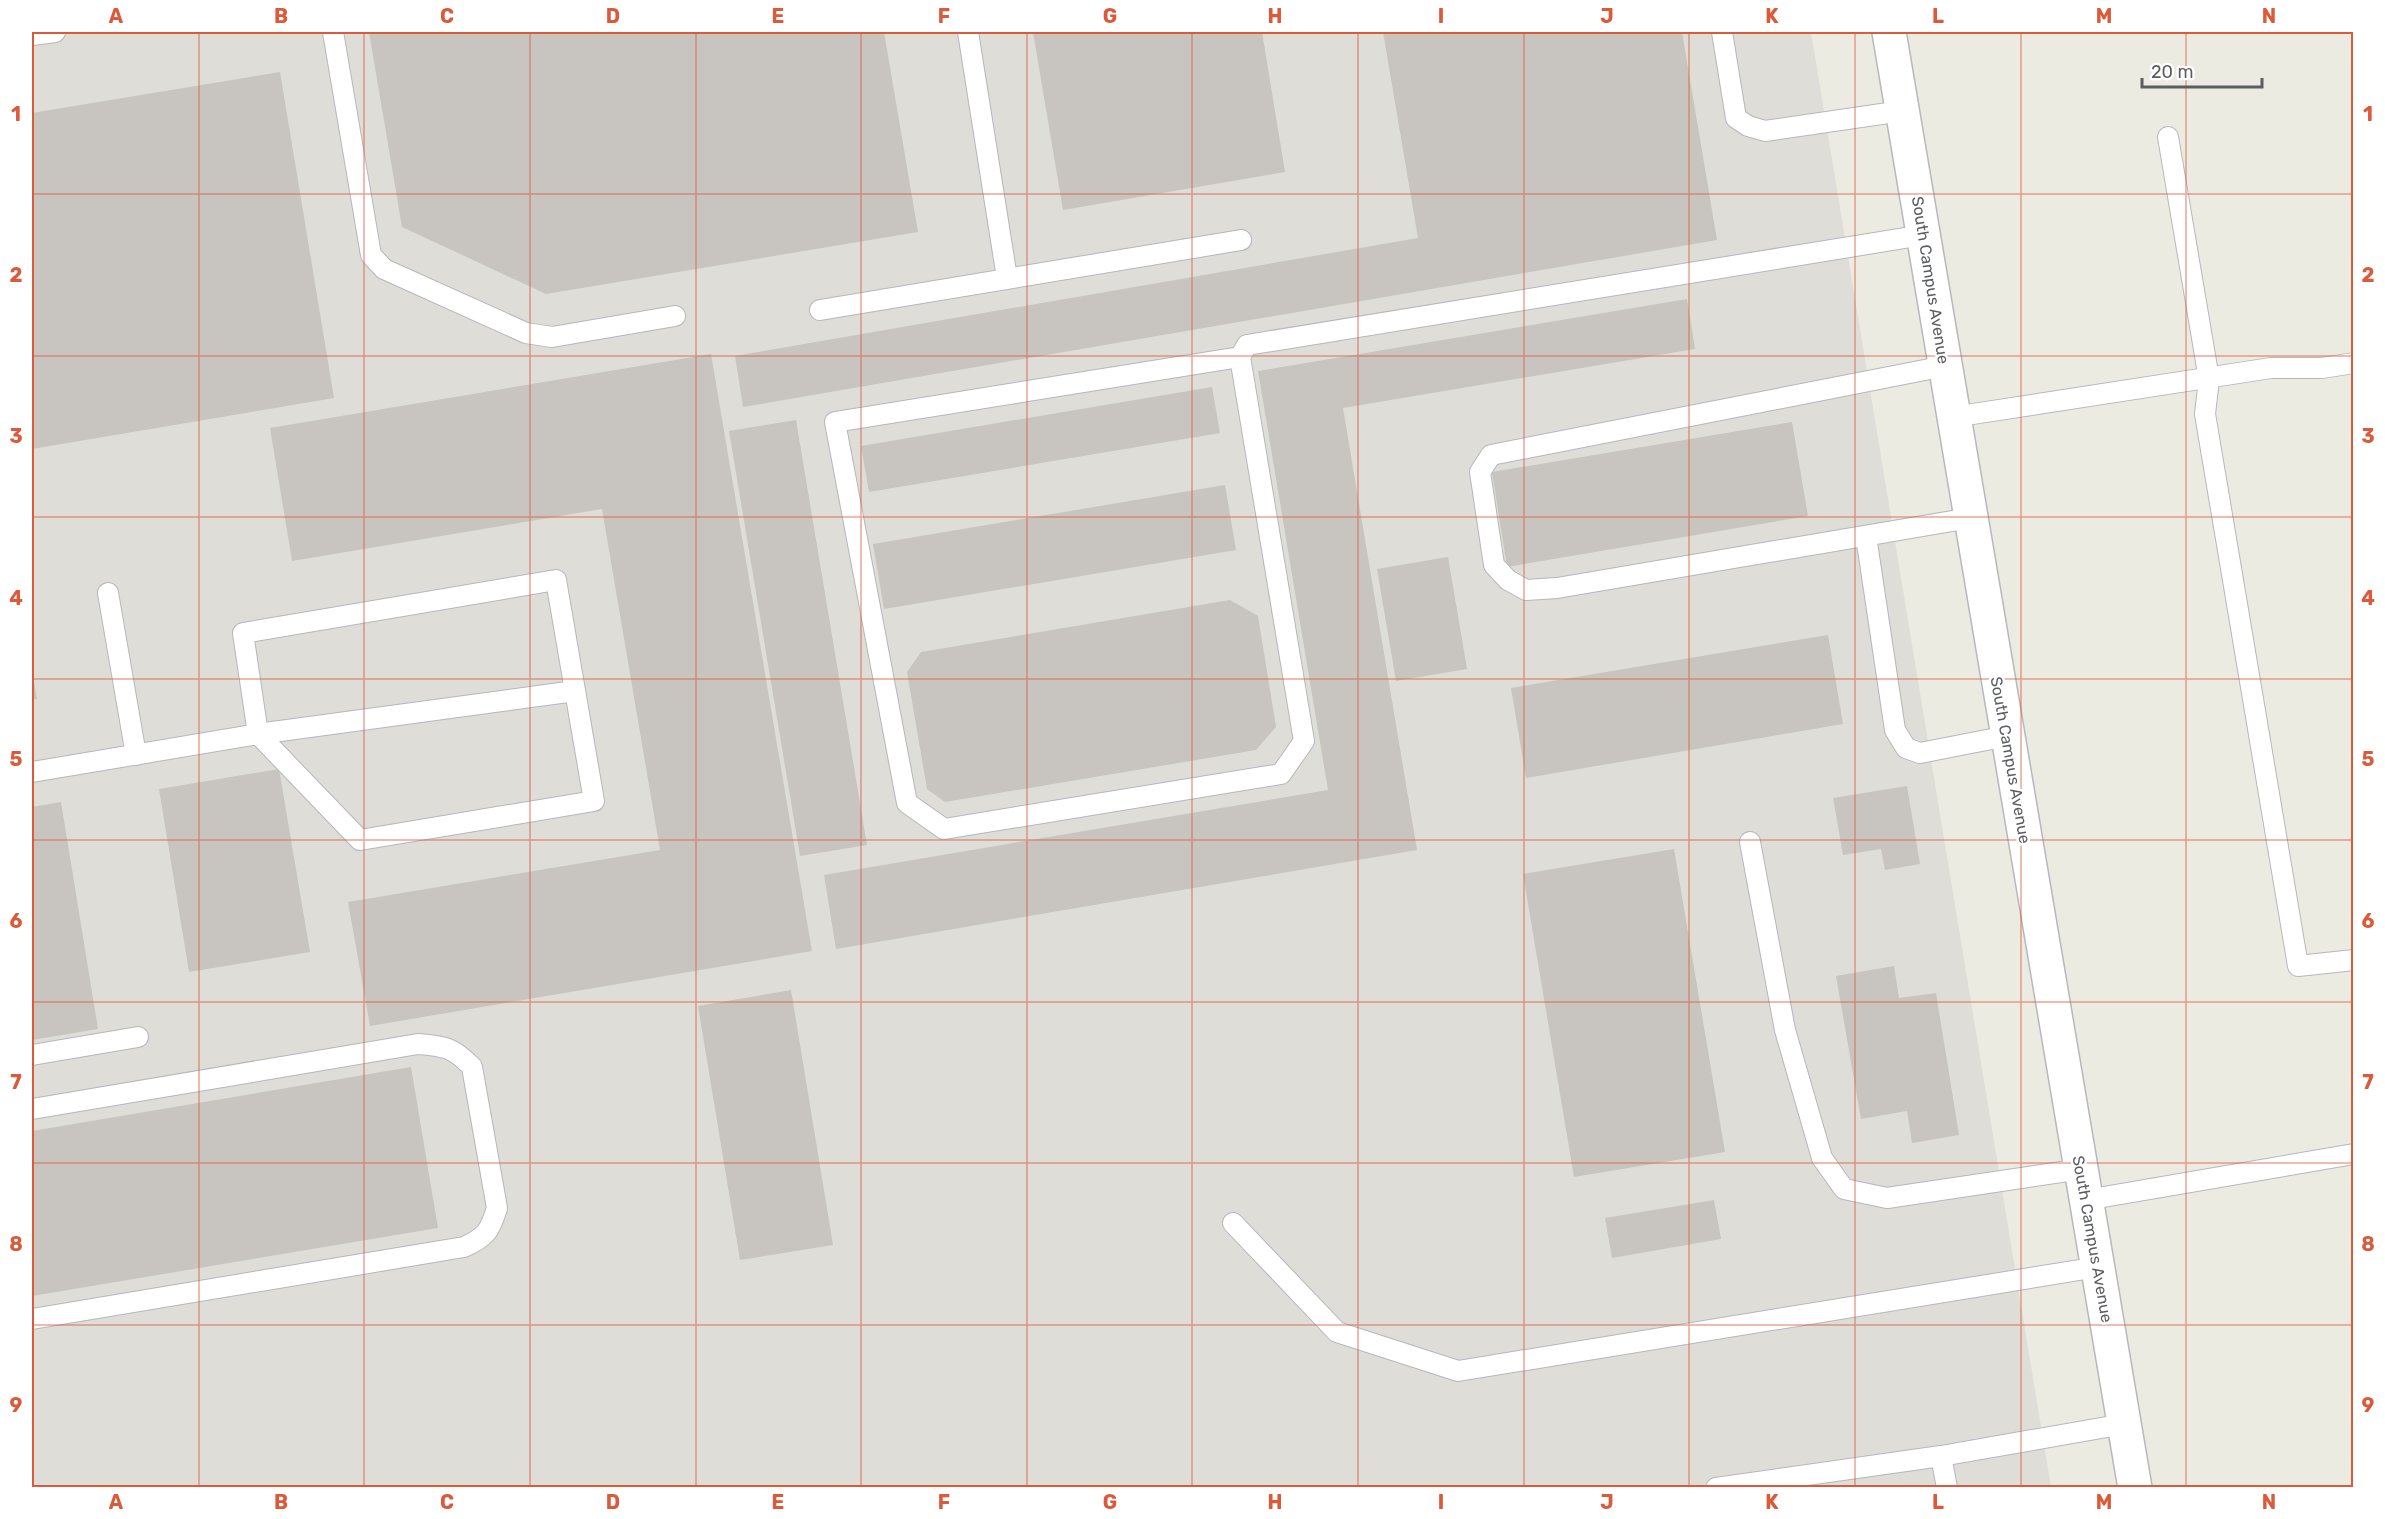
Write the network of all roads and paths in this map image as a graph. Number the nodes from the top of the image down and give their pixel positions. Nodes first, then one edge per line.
1 (55, 32) edge
2 (333, 32) edge
3 (968, 32) edge
4 (1722, 32) edge
5 (1889, 32) edge
6 (32, 35) edge
7 (1902, 111) junction
8 (2168, 137) dead end
9 (1923, 235) junction
10 (1241, 240) dead end
11 (1007, 278) junction
12 (820, 310) dead end
13 (675, 316) dead end
14 (1240, 357) junction
15 (2354, 363) edge
16 (1945, 366) junction
17 (2209, 379) junction
18 (1953, 417) junction
19 (1970, 518) junction
20 (1866, 536) junction
21 (108, 593) dead end
22 (575, 691) junction
23 (258, 734) junction
24 (2007, 736) junction
25 (136, 755) junction
26 (32, 772) edge
27 (1750, 842) dead end
28 (2354, 960) edge
29 (138, 1037) dead end
30 (32, 1055) edge
31 (32, 1109) edge
32 (2354, 1154) edge
33 (2084, 1185) junction
34 (1233, 1223) dead end
35 (2098, 1267) junction
36 (32, 1319) edge
37 (2124, 1424) junction
38 (1941, 1456) junction
39 (1716, 1488) edge
40 (1947, 1488) edge
41 (2135, 1488) edge

1 - 6 lane
2 - 13 lane
3 - 11 lane
4 - 7 lane
5 - 7 street, South Campus Avenue
7 - 9 street, South Campus Avenue
8 - 17 lane
9 - 14 lane
9 - 16 street, South Campus Avenue
10 - 11 lane
11 - 12 lane
14 - 14 lane
15 - 17 lane
16 - 18 street, South Campus Avenue
16 - 20 lane
17 - 18 lane
17 - 28 lane
18 - 19 street, South Campus Avenue
19 - 20 lane
19 - 24 street, South Campus Avenue
20 - 24 lane
21 - 25 lane
22 - 23 lane
22 - 23 lane
22 - 23 lane
23 - 25 lane
24 - 33 street, South Campus Avenue
25 - 26 lane
27 - 33 lane
29 - 30 lane
31 - 36 lane
32 - 33 lane
33 - 35 street, South Campus Avenue
34 - 35 lane
35 - 37 street, South Campus Avenue
37 - 38 lane
37 - 41 street, South Campus Avenue
38 - 39 lane
38 - 40 lane

